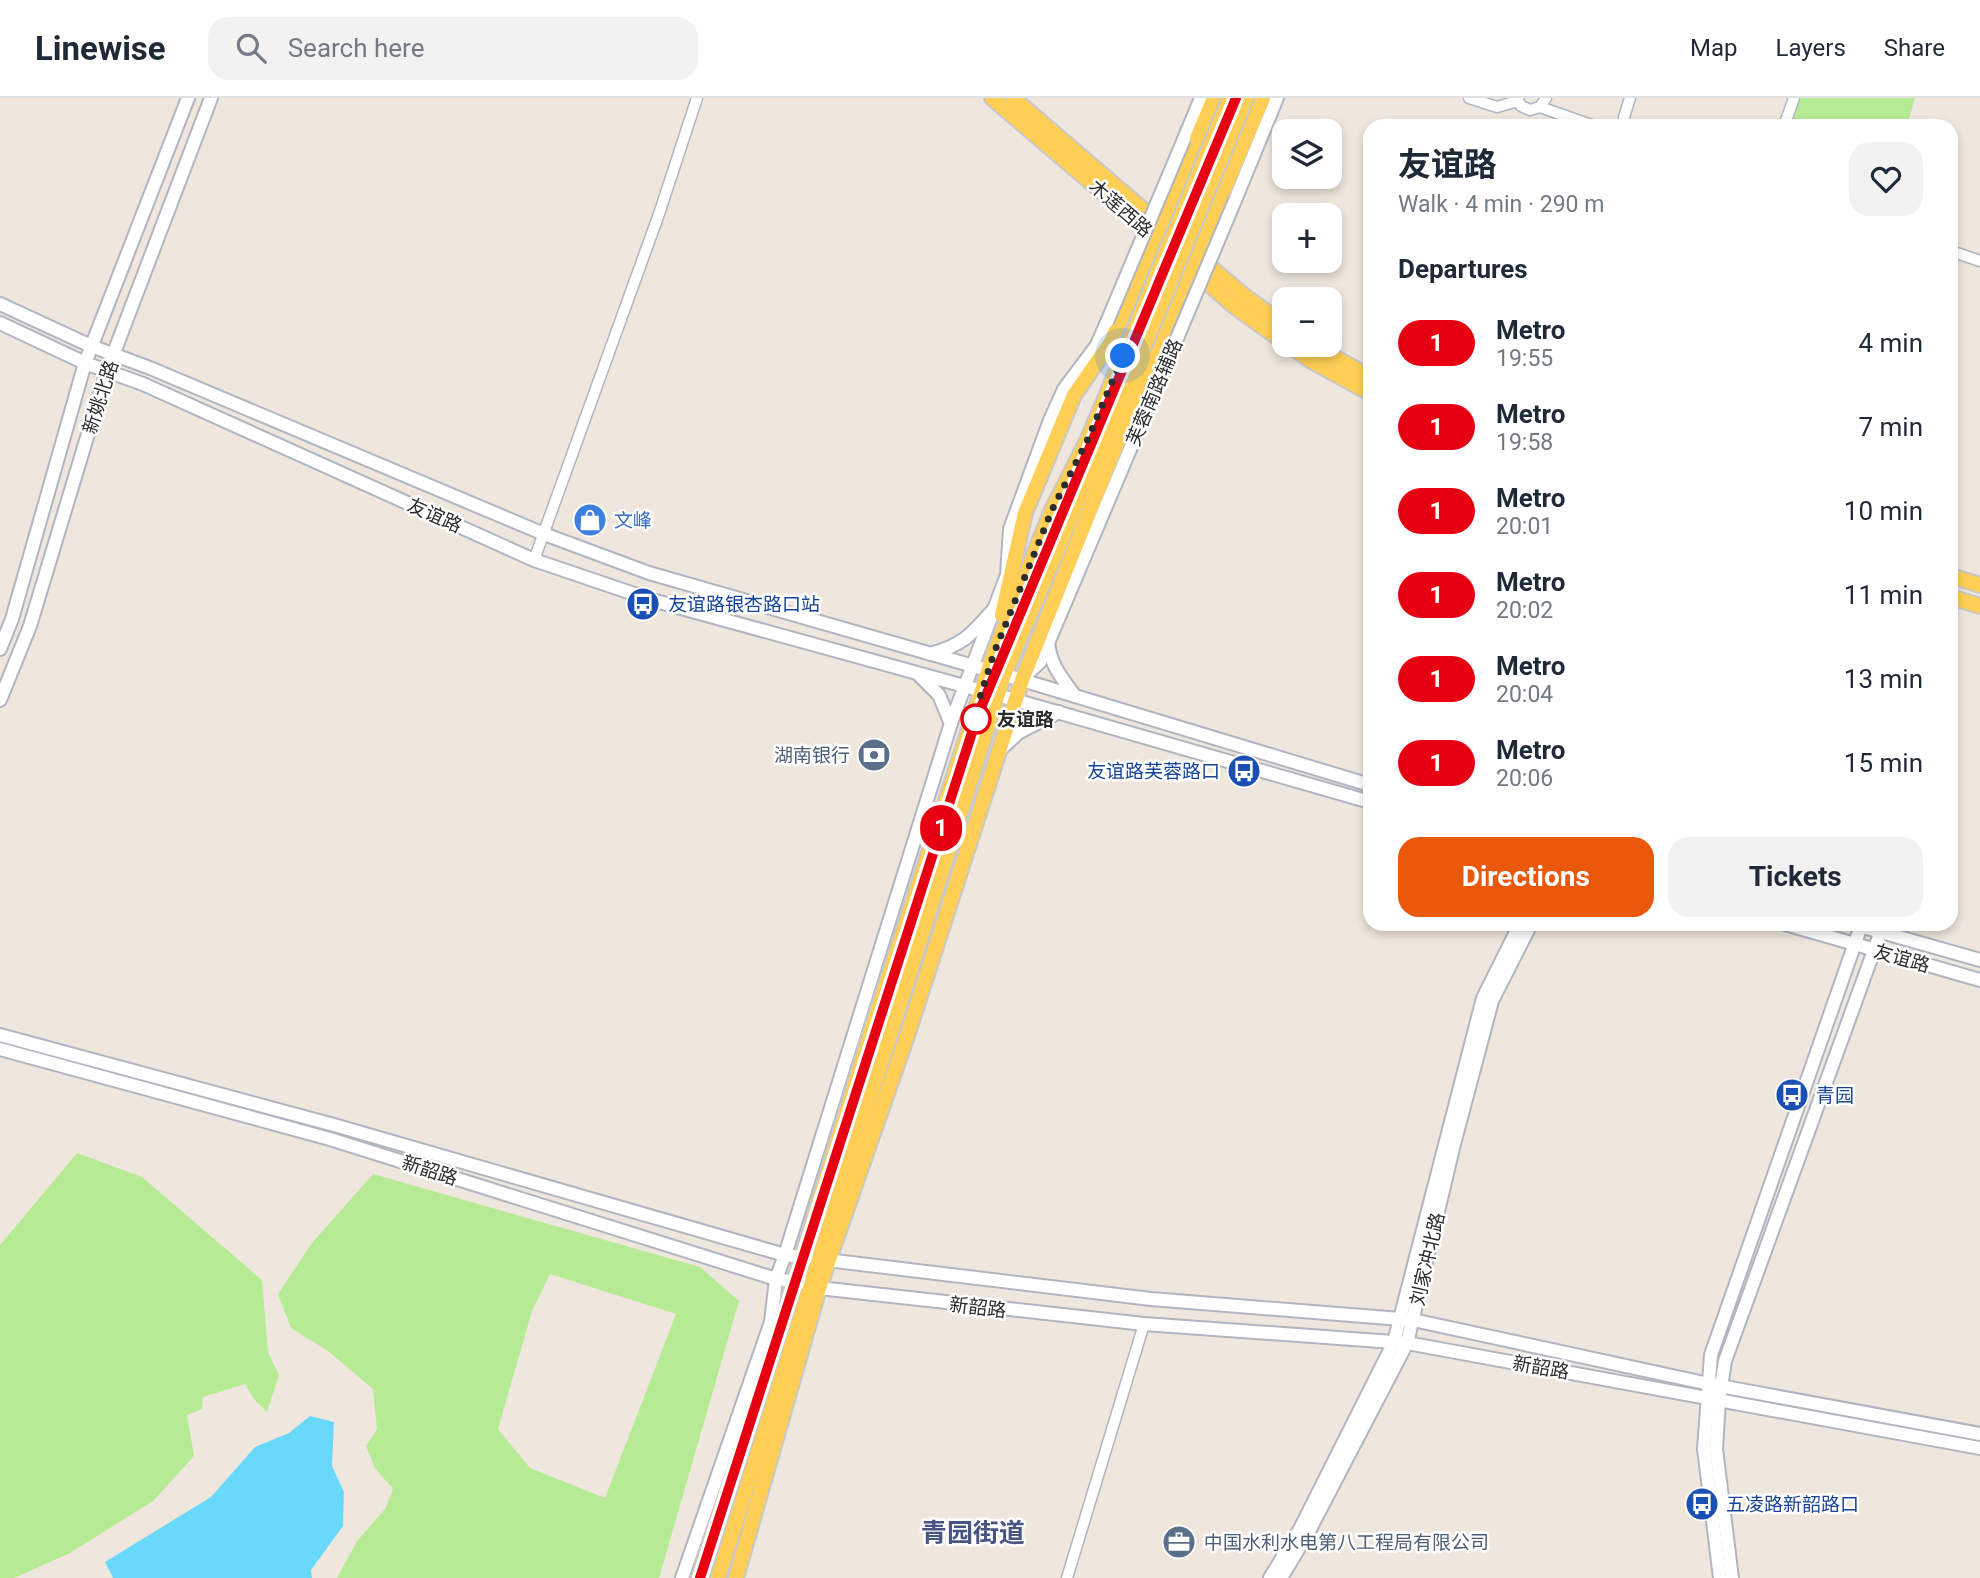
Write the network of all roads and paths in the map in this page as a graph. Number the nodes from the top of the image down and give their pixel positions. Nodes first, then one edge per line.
1 (188, 98) edge
2 (211, 98) edge
3 (697, 98) edge
4 (992, 98) edge
5 (1013, 98) edge
6 (1201, 98) edge
7 (1214, 98) edge
8 (1230, 98) edge
9 (1246, 98) edge
10 (1263, 98) edge
11 (1277, 98) edge
12 (1469, 98) edge
13 (1630, 98) edge
14 (1794, 98) edge
15 (1517, 100) edge
16 (1543, 103) edge
17 (1578, 119) edge
18 (1624, 119) edge
19 (1786, 119) edge
20 (1159, 231) junction
21 (1958, 253) edge
22 (1193, 261) junction
23 (1980, 261) edge
24 (0, 304) edge
25 (1272, 316) edge
26 (0, 323) edge
27 (1272, 333) edge
28 (91, 346) junction
29 (114, 353) junction
30 (1306, 357) edge
31 (1334, 357) edge
32 (85, 363) junction
33 (107, 371) junction
34 (1363, 373) edge
35 (1363, 389) edge
36 (1019, 533) junction
37 (544, 534) junction
38 (534, 560) junction
39 (1007, 575) junction
40 (1047, 575) junction
41 (1958, 578) edge
42 (1980, 585) edge
43 (1958, 599) edge
44 (1053, 601) junction
45 (1980, 606) edge
46 (993, 610) junction
47 (1057, 622) junction
48 (1048, 642) junction
49 (0, 649) edge
50 (994, 653) junction
51 (930, 654) junction
52 (971, 666) junction
53 (988, 671) junction
54 (919, 674) junction
55 (1004, 675) junction
56 (1021, 680) junction
57 (964, 687) junction
58 (982, 691) junction
59 (997, 696) junction
60 (1076, 696) junction
61 (0, 700) edge
62 (1015, 700) junction
63 (1059, 712) junction
64 (951, 724) junction
65 (998, 752) junction
66 (1363, 783) edge
67 (1363, 800) edge
68 (1516, 931) edge
69 (1527, 931) edge
70 (1808, 931) edge
71 (1856, 931) edge
72 (1881, 931) joint
73 (1854, 945) junction
74 (1874, 950) junction
75 (1980, 960) edge
76 (1980, 980) edge
77 (0, 1035) edge
78 (0, 1049) edge
79 (785, 1255) junction
80 (802, 1258) junction
81 (824, 1260) junction
82 (776, 1279) junction
83 (794, 1281) junction
84 (814, 1286) junction
85 (1406, 1319) junction
86 (1144, 1325) junction
87 (1401, 1342) junction
88 (1714, 1385) junction
89 (1713, 1399) junction
90 (1980, 1434) edge
91 (1980, 1448) edge
92 (682, 1578) edge
93 (699, 1578) edge
94 (718, 1578) edge
95 (736, 1578) edge
96 (1067, 1578) edge
97 (1270, 1578) edge
98 (1281, 1578) edge
99 (1720, 1578) edge
100 (1732, 1578) edge

1 - 28 main road, 新姚北路
2 - 29 main road, 新姚北路
3 - 37 street
4 - 20 main road, 木莲西路
5 - 20 main road, 木莲西路
6 - 39 main road, bridge
7 - 20 main road
8 - 50 main road, bridge
9 - 40 main road, bridge
10 - 22 main road
11 - 47 main road, 芙蓉南路辅路, bridge
12 - 15 street
13 - 18 street
14 - 19 street
15 - 16 street
16 - 17 street
20 - 22 main road, 木莲西路
20 - 36 main road
21 - 23 street
22 - 25 main road, 木莲西路
22 - 27 main road, 木莲西路
22 - 44 main road
24 - 28 main road, 友谊路
26 - 32 main road, 友谊路
28 - 29 main road, 友谊路
28 - 32 main road, 新姚北路
29 - 33 main road, 新姚北路
29 - 37 main road, 友谊路
30 - 35 main road, 木莲西路
31 - 34 main road
32 - 33 main road, 友谊路
32 - 49 main road, 新姚北路
33 - 38 main road, 友谊路
33 - 61 main road, 新姚北路
36 - 39 main road
36 - 50 main road
37 - 38 street
37 - 51 main road, 友谊路
38 - 54 main road, 友谊路
39 - 46 main road
40 - 44 main road
40 - 55 main road
41 - 42 main road
43 - 45 main road
44 - 47 main road
44 - 56 main road
46 - 51 main road
46 - 52 main road
47 - 48 main road, 芙蓉南路辅路
48 - 56 main road, 芙蓉南路辅路
48 - 60 main road
50 - 53 main road
51 - 52 main road, 友谊路
52 - 53 main road, 友谊路
52 - 57 main road
53 - 55 main road, 友谊路
53 - 58 main road
54 - 57 main road, 友谊路
54 - 64 main road
55 - 56 main road, 友谊路
55 - 59 main road
56 - 60 main road, 友谊路
56 - 62 main road
57 - 58 main road, 友谊路
57 - 64 main road
58 - 59 main road, 友谊路
58 - 80 main road
59 - 62 main road, 友谊路
59 - 81 main road
60 - 66 main road, 友谊路
62 - 63 main road, 友谊路
62 - 65 main road
63 - 65 main road
63 - 67 main road, 友谊路
64 - 79 main road
65 - 81 main road
68 - 85 main road, 刘家冲北路
69 - 85 main road, 刘家冲北路
70 - 73 main road, 友谊路
71 - 73 main road
72 - 74 main road
72 - 75 main road, 友谊路
73 - 74 main road, 友谊路
73 - 88 main road
74 - 76 main road, 友谊路
74 - 88 main road
77 - 79 main road, 新韶路
78 - 82 main road, 新韶路
79 - 80 main road, 新韶路
79 - 82 main road
80 - 81 main road, 新韶路
80 - 83 main road
81 - 84 main road
81 - 85 main road, 新韶路
82 - 83 main road, 新韶路
82 - 92 main road
83 - 84 main road, 新韶路
83 - 93 main road
84 - 86 main road, 新韶路
84 - 94 main road
84 - 95 main road
85 - 87 main road, 刘家冲北路
85 - 88 main road, 新韶路
86 - 87 main road, 新韶路
86 - 96 street
87 - 89 main road, 新韶路
87 - 97 main road, 刘家冲北路
87 - 98 main road, 刘家冲北路
88 - 89 main road
88 - 90 main road, 新韶路
89 - 91 main road, 新韶路
89 - 99 main road
89 - 100 main road

